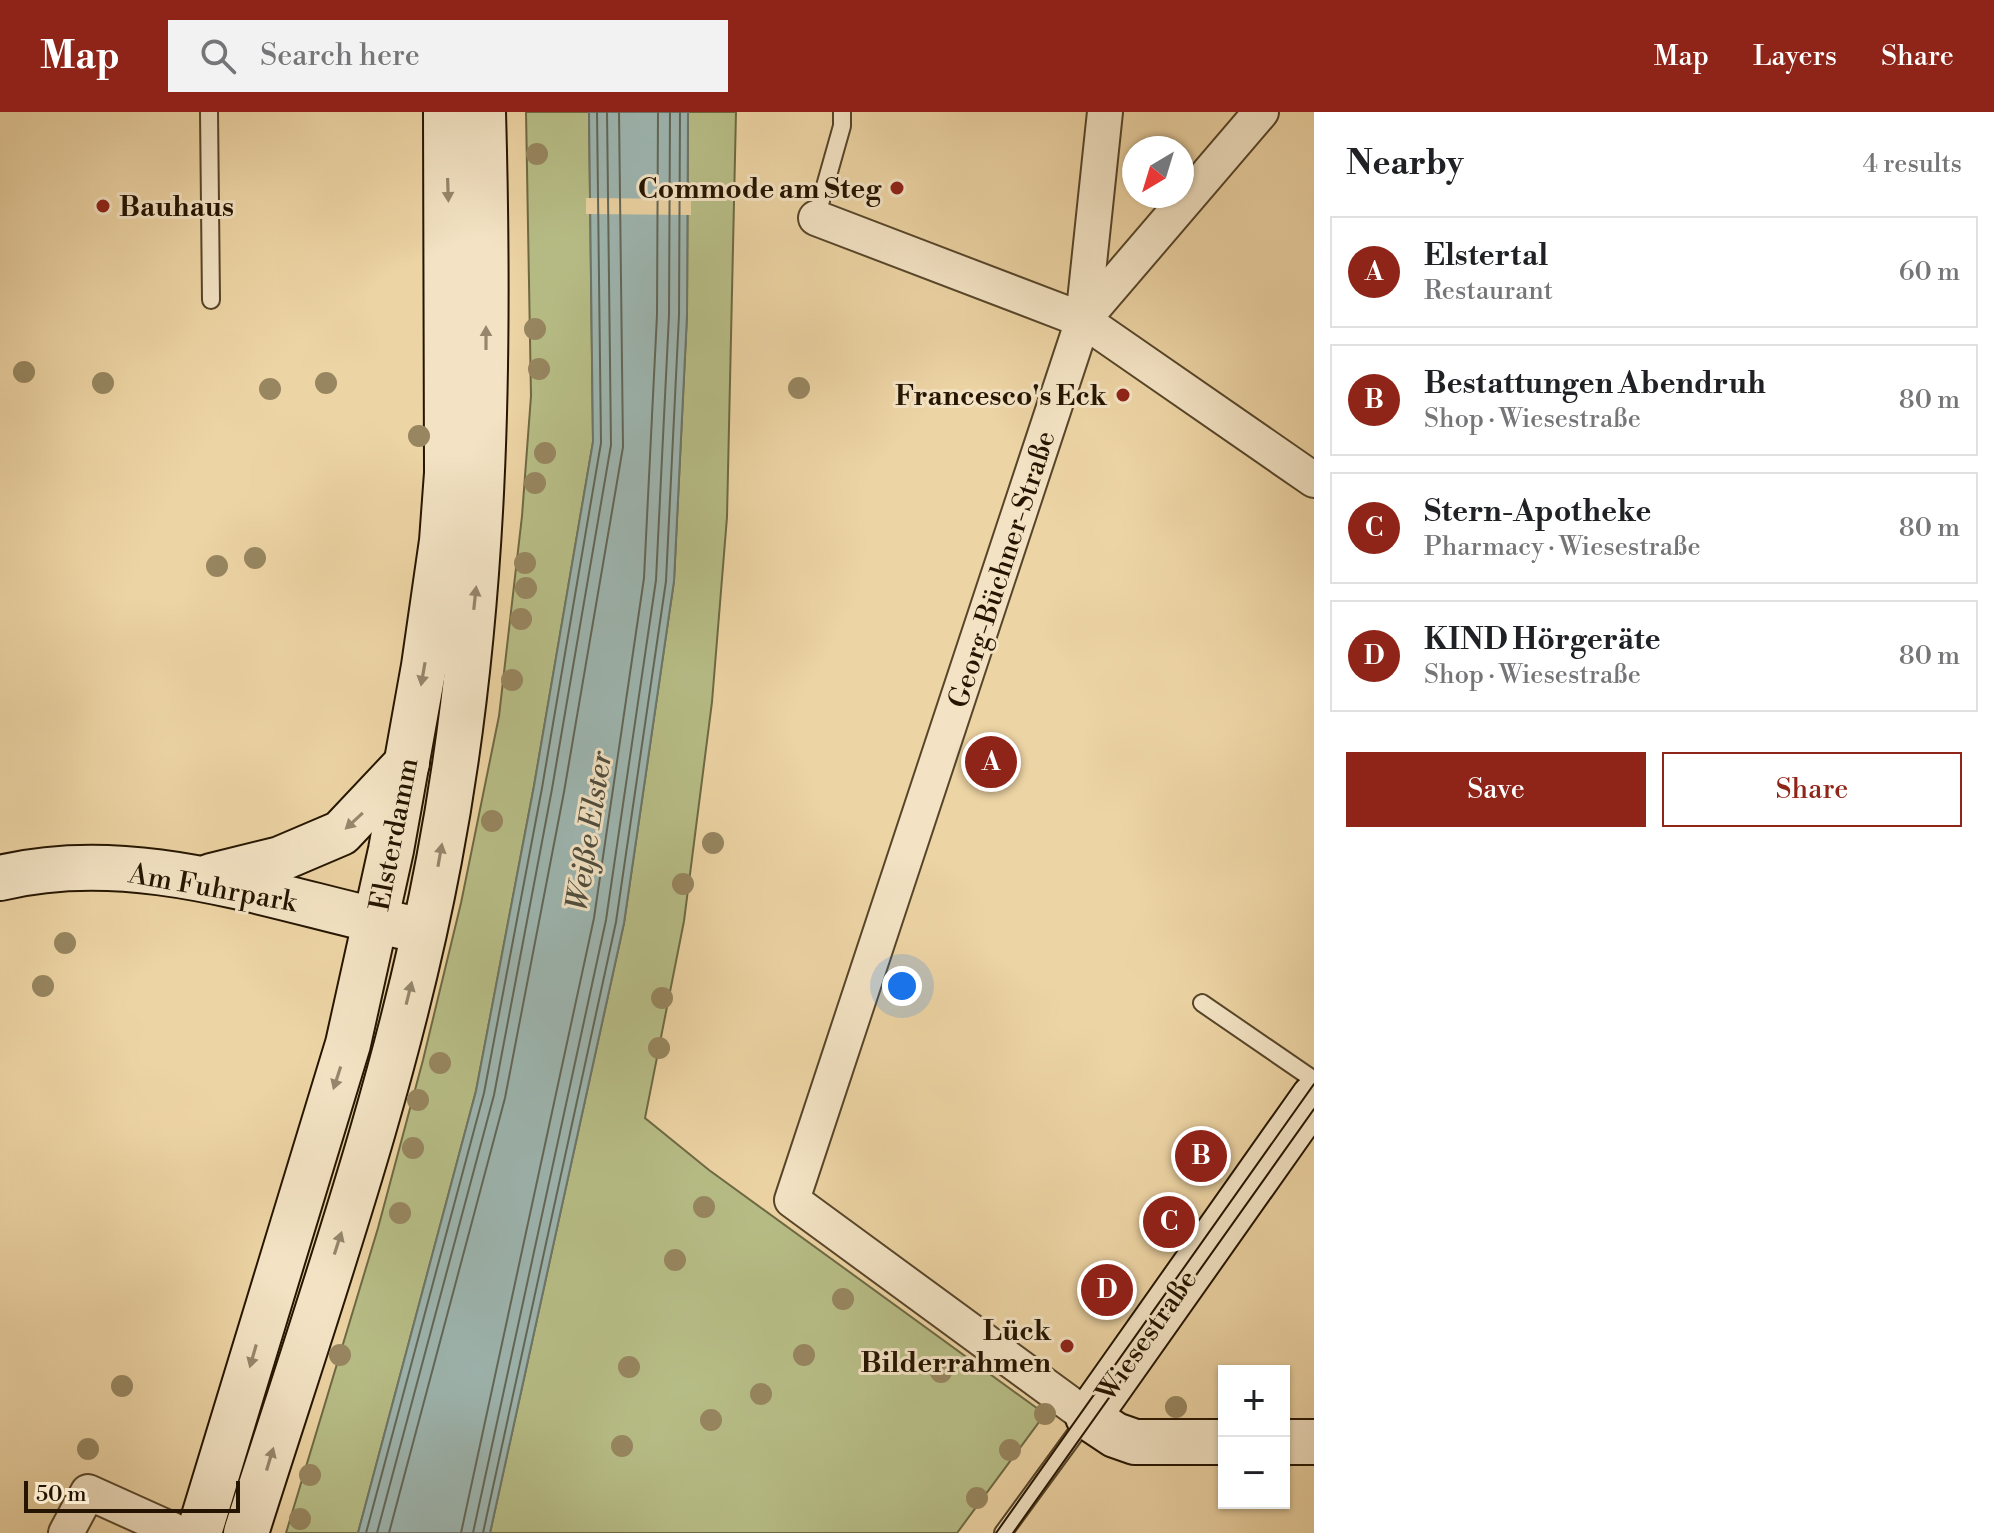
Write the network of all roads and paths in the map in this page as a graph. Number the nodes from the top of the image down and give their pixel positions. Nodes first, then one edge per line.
1 (209, 112) edge
2 (446, 112) edge
3 (483, 112) edge
4 (842, 112) edge
5 (1105, 112) edge
6 (1261, 112) edge
7 (816, 218) joint
8 (211, 300) dead end
9 (1083, 320) junction
10 (1314, 480) edge
11 (407, 763) junction
12 (0, 878) edge
13 (200, 878) junction
14 (377, 921) junction
15 (423, 931) junction
16 (1202, 1003) dead end
17 (1314, 1080) edge
18 (1314, 1097) edge
19 (1088, 1417) junction
20 (1218, 1442) edge
21 (1290, 1442) edge
22 (1314, 1442) edge
23 (66, 1533) edge
24 (179, 1533) edge
25 (199, 1533) edge
26 (246, 1533) edge
27 (1003, 1533) edge

1 - 8 lane
2 -> 11 main road, Elsterdamm
15 -> 3 main road, Elsterdamm
4 - 7 lane
5 - 9 street, Georg-Büchner-Straße
6 - 9 street
7 - 9 street
9 - 10 street
9 - 19 street, Georg-Büchner-Straße
11 -> 13 main road
11 - 14 main road, Elsterdamm
12 - 13 main road, Am Fuhrpark
13 - 14 main road, Am Fuhrpark
14 - 15 main road, Am Fuhrpark
14 -> 25 main road, Elsterdamm
26 -> 15 main road, Elsterdamm
16 - 17 lane
18 - 19 main road, Wiesestraße
19 - 20 main road
19 - 27 lane, Wiesestraße
21 - 22 main road
23 - 24 street

